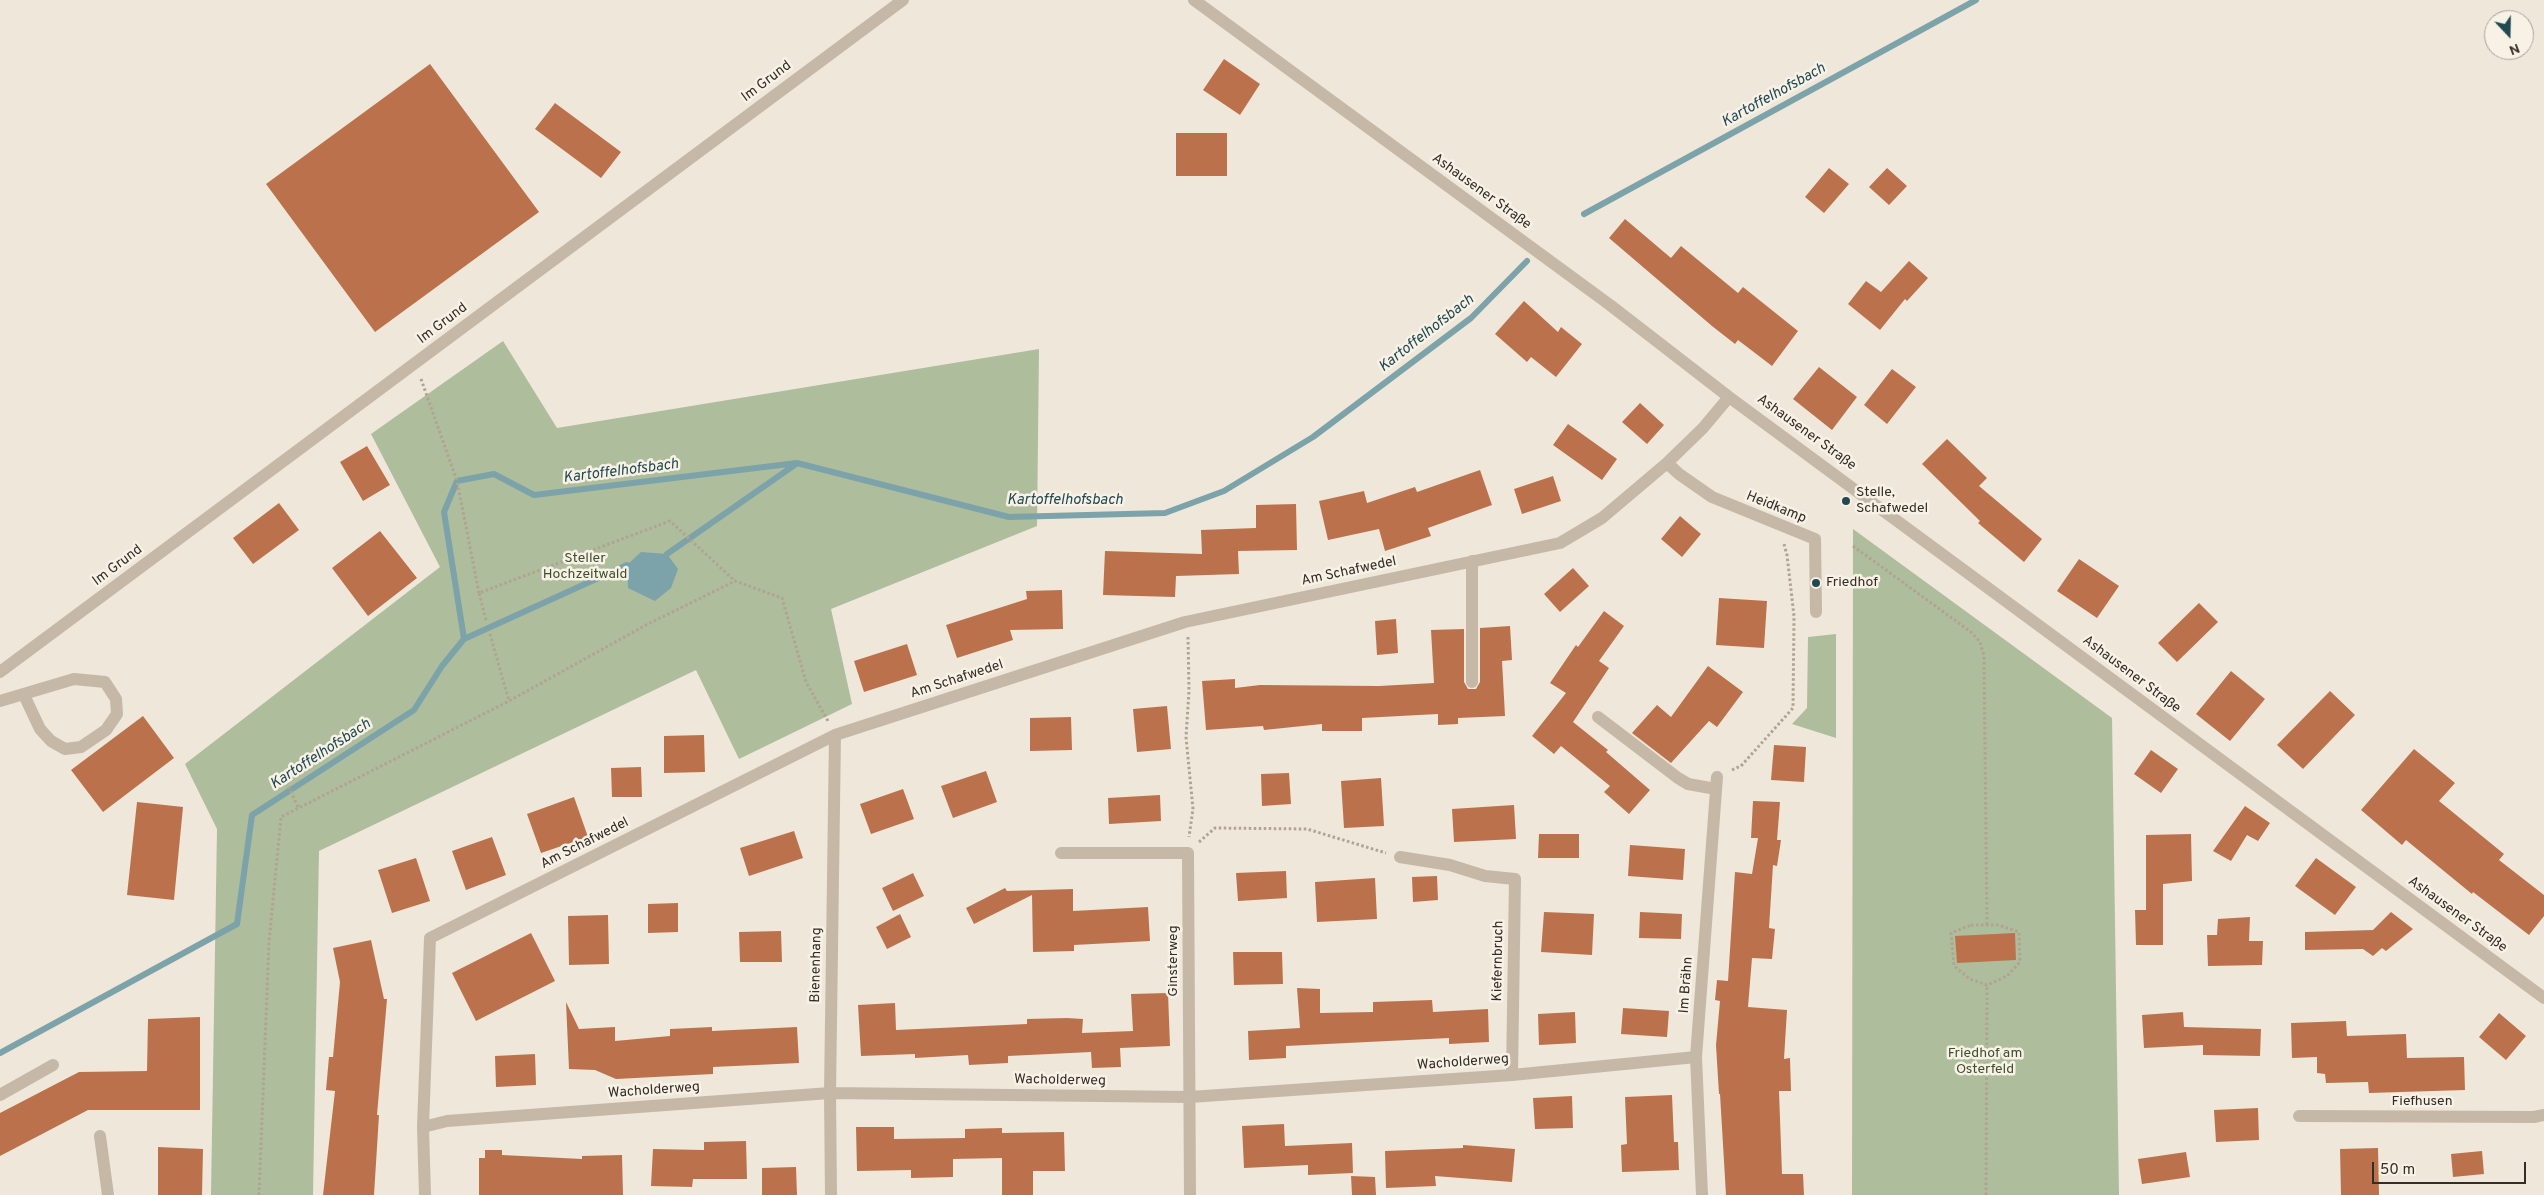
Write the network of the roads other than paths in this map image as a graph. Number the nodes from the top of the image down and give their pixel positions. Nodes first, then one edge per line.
1 (903, 0) edge
2 (1194, 0) edge
3 (1729, 397) junction
4 (1667, 463) junction
5 (1472, 561) junction
6 (1816, 612) dead end
7 (0, 672) edge
8 (1472, 682) dead end
9 (24, 695) junction
10 (0, 701) edge
11 (1598, 717) dead end
12 (835, 735) junction
13 (1061, 853) dead end
14 (1400, 857) road end
15 (2544, 998) edge
16 (1696, 1057) junction
17 (53, 1065) dead end
18 (1512, 1074) junction
19 (830, 1093) junction
20 (0, 1095) edge
21 (1190, 1097) junction
22 (2544, 1115) edge
23 (2299, 1116) dead end
24 (423, 1127) junction
25 (100, 1136) dead end
26 (108, 1195) edge
27 (425, 1195) edge
28 (831, 1195) edge
29 (1190, 1195) edge
30 (1702, 1195) edge

1 - 7 street, Im Grund
2 - 3 street, Ashausener Straße
3 - 4 street, Am Schafwedel
3 - 15 street, Ashausener Straße
4 - 5 street, Am Schafwedel
4 - 6 street, Heidkamp
5 - 8 street
5 - 12 street, Am Schafwedel
9 - 9 street
9 - 10 street
11 - 16 street, Im Brähn
12 - 19 street, Bienenhang
12 - 24 street, Am Schafwedel
13 - 21 street, Ginsterweg
14 - 18 street, Kiefernbruch
16 - 18 street, Wacholderweg
16 - 30 street, Im Brähn
17 - 20 street
18 - 21 street, Wacholderweg
19 - 21 street, Wacholderweg
19 - 24 street, Wacholderweg
19 - 28 street, Bienenhang
21 - 29 street, Ginsterweg
22 - 23 street, Fiefhusen
24 - 27 street, Am Schafwedel
25 - 26 street

